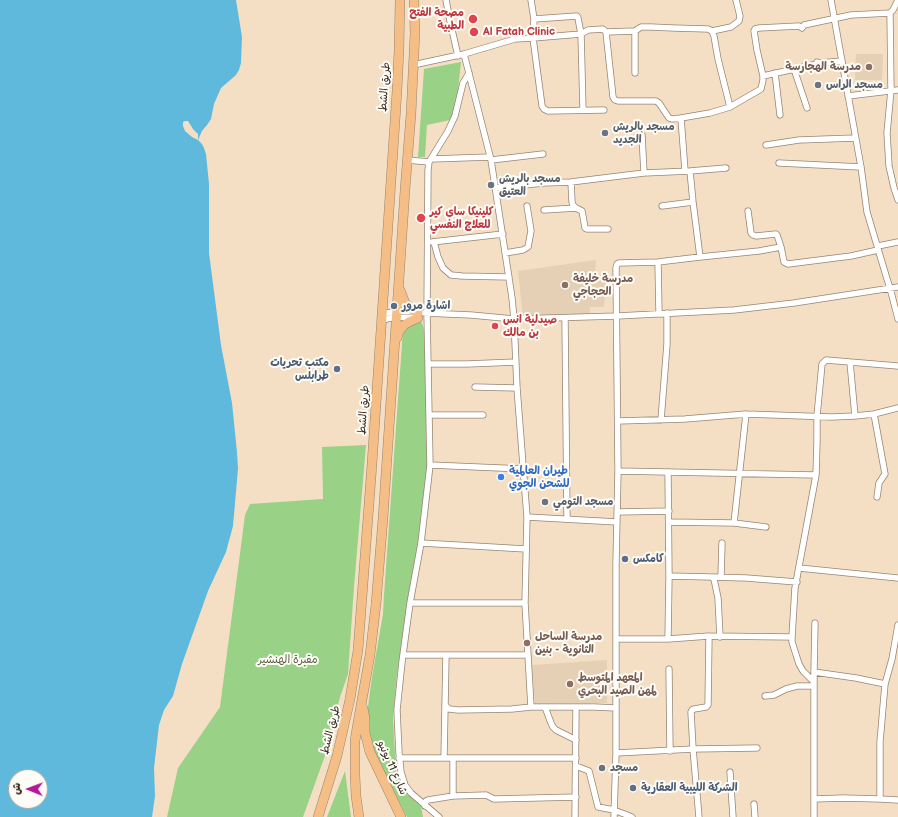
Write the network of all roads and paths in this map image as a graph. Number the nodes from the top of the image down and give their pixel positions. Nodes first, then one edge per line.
1 (400, 0) edge
2 (414, 0) edge
3 (446, 0) edge
4 (531, 0) edge
5 (736, 0) edge
6 (831, 0) edge
7 (898, 0) edge
8 (890, 13) junction
9 (834, 18) junction
10 (534, 19) junction
11 (712, 30) junction
12 (635, 31) junction
13 (606, 32) junction
14 (581, 34) junction
15 (534, 38) junction
16 (464, 54) junction
17 (458, 56) junction
18 (842, 61) junction
19 (413, 66) junction
20 (794, 69) junction
21 (469, 73) junction
22 (634, 73) dead end
23 (775, 73) junction
24 (763, 76) junction
25 (891, 90) junction
26 (898, 90) edge
27 (848, 96) junction
28 (730, 107) junction
29 (806, 108) dead end
30 (584, 110) junction
31 (604, 110) dead end
32 (780, 115) dead end
33 (681, 118) junction
34 (642, 135) dead end
35 (855, 138) junction
36 (766, 145) dead end
37 (543, 154) dead end
38 (490, 158) junction
39 (407, 160) junction
40 (430, 161) junction
41 (779, 164) dead end
42 (860, 167) junction
43 (726, 168) dead end
44 (688, 171) junction
45 (644, 173) junction
46 (571, 182) junction
47 (495, 188) junction
48 (898, 200) edge
49 (693, 202) junction
50 (527, 206) dead end
51 (662, 206) dead end
52 (576, 208) junction
53 (544, 210) dead end
54 (748, 211) dead end
55 (608, 229) dead end
56 (502, 234) junction
57 (431, 242) junction
58 (898, 242) edge
59 (780, 247) junction
60 (878, 248) junction
61 (505, 253) junction
62 (700, 257) junction
63 (658, 262) junction
64 (509, 277) junction
65 (398, 286) junction
66 (898, 287) edge
67 (890, 288) junction
68 (668, 313) junction
69 (397, 314) junction
70 (422, 314) junction
71 (659, 314) junction
72 (617, 316) junction
73 (382, 317) junction
74 (565, 318) junction
75 (514, 319) junction
76 (898, 319) edge
77 (395, 343) junction
78 (516, 362) junction
79 (850, 362) junction
80 (428, 364) junction
81 (898, 366) edge
82 (475, 387) dead end
83 (517, 388) junction
84 (898, 408) edge
85 (746, 414) junction
86 (874, 414) junction
87 (429, 415) junction
88 (483, 415) dead end
89 (817, 416) junction
90 (855, 416) junction
91 (661, 420) junction
92 (618, 421) junction
93 (430, 464) junction
94 (524, 469) junction
95 (618, 471) junction
96 (668, 472) junction
97 (739, 474) junction
98 (816, 475) junction
99 (877, 497) dead end
100 (669, 511) junction
101 (617, 512) junction
102 (527, 517) junction
103 (567, 519) junction
104 (617, 522) junction
105 (669, 522) junction
106 (734, 523) junction
107 (766, 527) dead end
108 (421, 543) junction
109 (722, 543) dead end
110 (526, 549) junction
111 (799, 568) junction
112 (669, 576) junction
113 (711, 577) junction
114 (721, 577) junction
115 (898, 578) edge
116 (797, 582) junction
117 (410, 603) junction
118 (525, 603) junction
119 (815, 623) dead end
120 (898, 625) edge
121 (709, 636) junction
122 (720, 636) junction
123 (792, 637) junction
124 (668, 639) junction
125 (616, 640) junction
126 (404, 655) junction
127 (446, 655) junction
128 (528, 655) junction
129 (669, 669) dead end
130 (814, 672) junction
131 (814, 684) junction
132 (885, 684) junction
133 (765, 696) dead end
134 (362, 703) junction
135 (445, 705) junction
136 (531, 707) junction
137 (545, 707) junction
138 (576, 707) junction
139 (616, 708) junction
140 (576, 740) junction
141 (757, 748) dead end
142 (670, 750) junction
143 (693, 750) junction
144 (616, 753) junction
145 (399, 758) junction
146 (444, 758) junction
147 (453, 758) junction
148 (576, 758) junction
149 (576, 766) junction
150 (730, 772) dead end
151 (453, 796) junction
152 (576, 797) junction
153 (814, 799) junction
154 (880, 799) junction
155 (898, 800) edge
156 (754, 804) dead end
157 (425, 806) junction
158 (614, 810) junction
159 (318, 817) edge
160 (359, 817) edge
161 (401, 817) edge
162 (439, 817) edge
163 (575, 817) edge
164 (614, 817) edge
165 (632, 817) edge
166 (699, 817) edge
167 (733, 817) edge
168 (756, 817) edge
169 (814, 817) edge

1 - 73 highway, طريق الشط
2 - 19 highway
3 - 17 street
4 - 10 street
5 - 11 street
6 - 9 street
7 - 8 street
8 - 9 street
8 - 25 street
9 - 18 street
9 - 24 street
10 - 14 street
10 - 15 street
11 - 12 street
11 - 28 street
12 - 13 street
12 - 22 street
13 - 14 street
13 - 33 street
14 - 15 street
14 - 30 street
15 - 16 street
15 - 30 street
16 - 17 street
16 - 21 street
17 - 19 street
18 - 20 street
18 - 27 street
19 - 39 highway
20 - 23 street
20 - 29 street
21 - 38 street
21 - 40 street
23 - 24 street
23 - 32 street
24 - 28 street
25 - 26 street
25 - 27 street
25 - 48 street
27 - 35 street
28 - 33 street
30 - 31 street
33 - 44 street
34 - 45 street
35 - 36 street
35 - 42 street
37 - 38 street
38 - 40 street
38 - 47 street
39 - 40 street
39 - 65 highway
40 - 57 street
41 - 42 street
42 - 60 street
43 - 44 street
44 - 45 street
44 - 49 street
45 - 46 street
46 - 47 street
46 - 52 street
47 - 56 street
49 - 51 street
49 - 62 street
50 - 61 street
52 - 53 street
52 - 55 street
54 - 59 street
56 - 57 street
56 - 61 street
57 - 64 street
57 - 70 street
58 - 60 street
59 - 60 street
59 - 62 street
60 - 67 street
61 - 64 street
62 - 63 street
63 - 71 street
63 - 72 street
64 - 75 street
65 - 69 highway
65 - 70 highway
66 - 67 street
67 - 68 street
67 - 76 street
68 - 71 street
68 - 91 street
69 - 70 street
69 - 73 street
69 - 77 highway
70 - 75 street
70 - 77 highway
70 - 80 street
71 - 72 street
72 - 74 street
72 - 92 street
73 - 159 highway, طريق الشط
74 - 75 street
74 - 103 street
75 - 78 street
77 - 134 highway
78 - 80 street
78 - 83 street
79 - 81 street
79 - 89 street
79 - 90 street
80 - 87 street
82 - 83 street
83 - 94 street
84 - 86 street
85 - 89 street
85 - 91 street
85 - 97 street
86 - 90 street
86 - 99 street
87 - 88 street
87 - 93 street
89 - 90 street
89 - 98 street
91 - 92 street
92 - 95 street
93 - 94 street
93 - 108 street
94 - 102 street
95 - 96 street
95 - 101 street
96 - 97 street
96 - 100 street
97 - 98 street
97 - 106 street
98 - 111 street
100 - 101 street
100 - 105 street
101 - 104 street
102 - 103 street
102 - 110 street
103 - 104 street
104 - 125 street
105 - 106 street
105 - 112 street
106 - 107 street
108 - 110 street
108 - 117 street
109 - 114 street
110 - 118 street
111 - 115 street
111 - 116 street
112 - 113 street
112 - 124 street
113 - 114 street
113 - 122 street
114 - 116 street
116 - 123 street
117 - 118 street
117 - 126 street
118 - 128 street
119 - 130 street
120 - 132 street
121 - 122 street
121 - 124 street
121 - 143 street
122 - 123 street
123 - 131 street
124 - 125 street
125 - 139 street
126 - 127 street
126 - 145 street
127 - 128 street
127 - 135 street
128 - 136 street
129 - 142 street
130 - 131 street
130 - 132 street
131 - 133 street
131 - 153 street
132 - 154 street
134 - 160 highway
134 - 161 highway, شارع 11 يونيو
135 - 136 street
135 - 146 street
136 - 137 street
137 - 138 street
137 - 140 street
138 - 139 street
138 - 140 street
139 - 144 street
140 - 148 street
141 - 143 street
142 - 143 street
142 - 144 street
143 - 166 street
144 - 158 street
145 - 146 street
145 - 157 street
146 - 147 street
147 - 148 street
147 - 151 street
148 - 149 street
149 - 152 street
149 - 158 street
150 - 167 street
151 - 152 street
151 - 157 street
152 - 163 street
153 - 154 street
153 - 169 street
154 - 155 street
156 - 168 street
157 - 162 street
158 - 164 street
158 - 165 street

